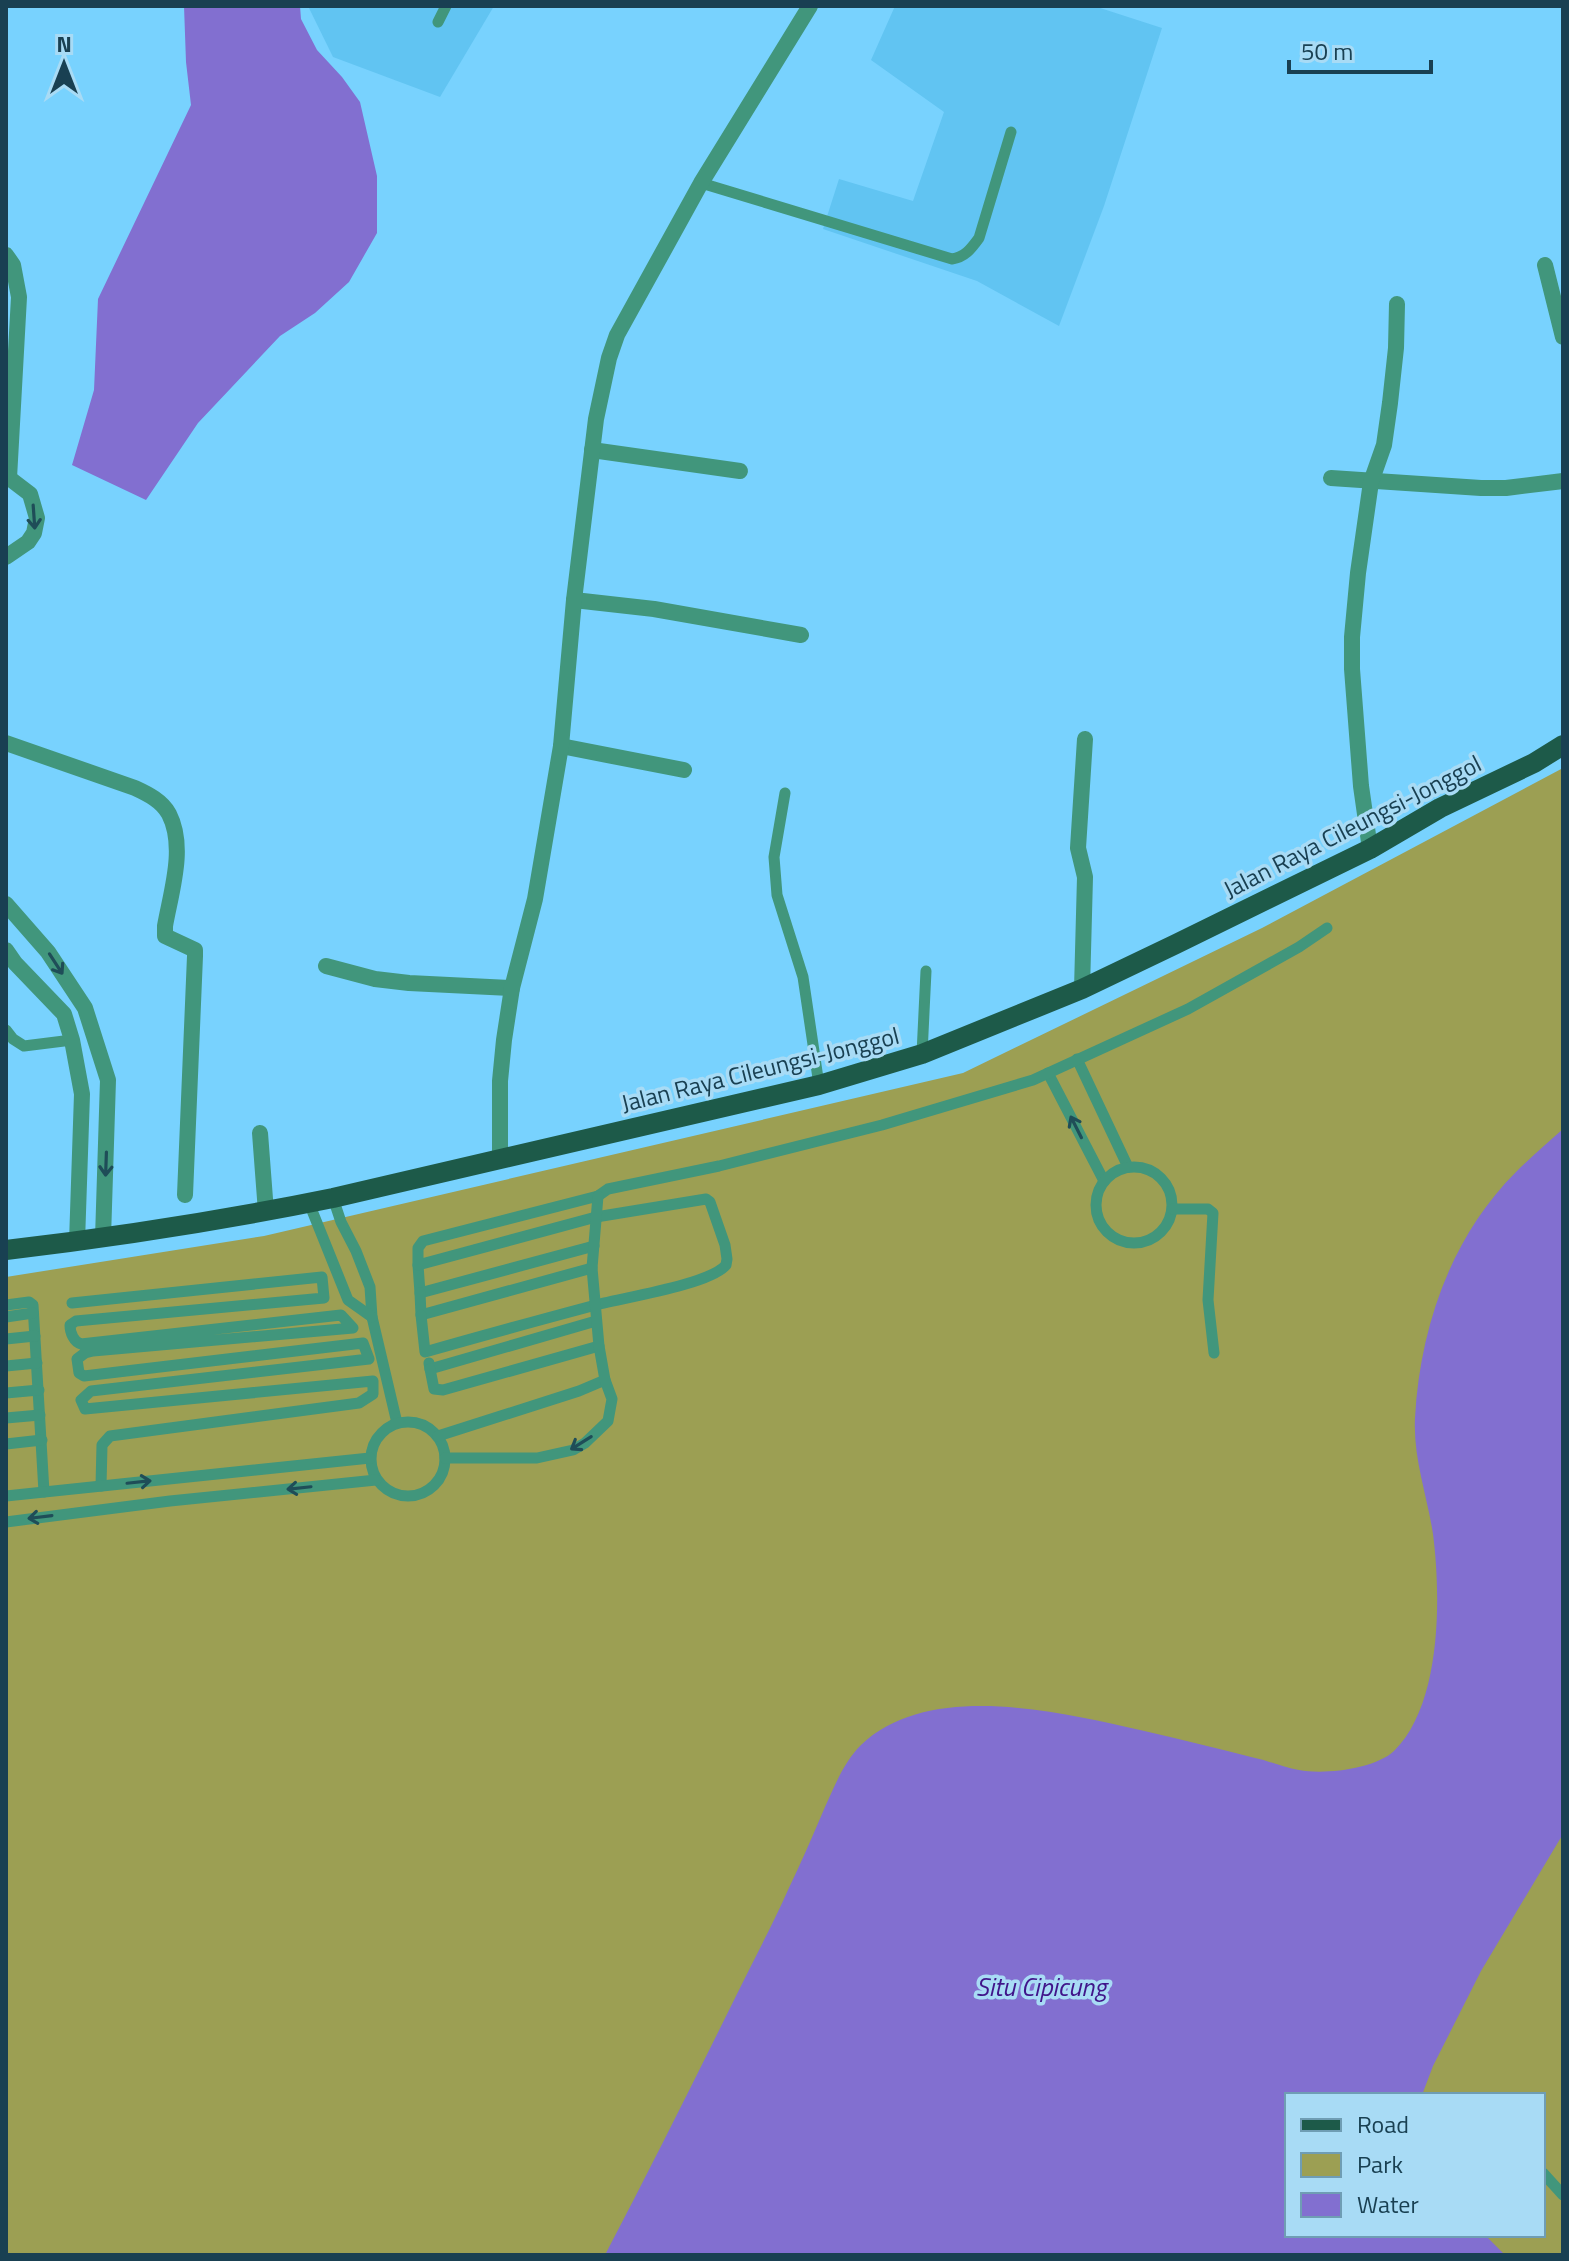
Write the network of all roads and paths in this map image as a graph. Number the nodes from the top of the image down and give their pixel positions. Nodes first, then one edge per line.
1 (446, 6) edge
2 (810, 6) edge
3 (438, 22) dead end
4 (1011, 132) dead end
5 (701, 183) junction
6 (6, 255) edge
7 (1545, 265) dead end
8 (1397, 304) dead end
9 (1563, 337) edge
10 (592, 450) junction
11 (740, 471) dead end
12 (8, 478) edge
13 (1331, 478) dead end
14 (1563, 481) edge
15 (1371, 482) junction
16 (6, 557) edge
17 (574, 600) junction
18 (801, 635) dead end
19 (1085, 739) dead end
20 (6, 743) edge
21 (1563, 745) edge
22 (561, 746) junction
23 (684, 770) dead end
24 (785, 793) dead end
25 (1370, 849) junction
26 (6, 904) edge
27 (1327, 928) dead end
28 (6, 950) edge
29 (326, 966) dead end
30 (926, 971) dead end
31 (512, 988) junction
32 (1082, 989) junction
33 (6, 1030) edge
34 (72, 1040) junction
35 (922, 1054) junction
36 (1077, 1059) junction
37 (1048, 1073) junction
38 (819, 1085) junction
39 (260, 1133) dead end
40 (500, 1159) junction
41 (1128, 1167) junction
42 (1104, 1181) junction
43 (185, 1195) dead end
44 (598, 1196) junction
45 (333, 1198) junction
46 (309, 1203) junction
47 (1173, 1209) junction
48 (266, 1212) junction
49 (596, 1217) junction
50 (103, 1238) junction
51 (77, 1242) junction
52 (594, 1246) junction
53 (6, 1250) edge
54 (418, 1265) junction
55 (592, 1268) junction
56 (420, 1293) junction
57 (324, 1298) junction
58 (72, 1303) dead end
59 (6, 1305) edge
60 (596, 1305) junction
61 (33, 1313) junction
62 (341, 1315) junction
63 (421, 1315) junction
64 (6, 1317) edge
65 (372, 1317) junction
66 (596, 1321) junction
67 (353, 1328) junction
68 (35, 1336) junction
69 (6, 1339) edge
70 (363, 1343) junction
71 (599, 1346) junction
72 (425, 1352) junction
73 (1214, 1353) dead end
74 (369, 1359) junction
75 (37, 1363) junction
76 (6, 1366) edge
77 (430, 1369) junction
78 (605, 1380) junction
79 (373, 1381) junction
80 (39, 1390) junction
81 (6, 1393) edge
82 (40, 1415) junction
83 (6, 1418) edge
84 (397, 1423) junction
85 (438, 1436) junction
86 (42, 1440) junction
87 (6, 1444) edge
88 (370, 1458) junction
89 (445, 1458) junction
90 (376, 1480) junction
91 (101, 1486) junction
92 (44, 1492) junction
93 (6, 1496) edge
94 (6, 1522) edge
95 (1545, 2175) edge
96 (1563, 2195) edge

1 - 3 lane
2 - 5 street
4 - 5 lane
5 - 10 street
6 - 12 street
7 - 9 street
8 - 15 street
10 - 11 street
10 - 17 street
12 -> 16 street
13 - 15 street
14 - 15 street
15 - 25 street
17 - 18 street
17 - 22 street
19 - 32 street
20 - 43 street
21 - 25 main road, Jalan Raya Cileungsi-Jonggol
22 - 23 street
22 - 31 street
24 - 38 lane
25 - 32 main road, Jalan Raya Cileungsi-Jonggol
26 -> 50 street
27 - 36 lane
28 - 34 street
29 - 31 street
30 - 35 lane
31 - 40 street
32 - 35 main road, Jalan Raya Cileungsi-Jonggol
33 - 34 lane
34 - 51 street
35 - 38 main road, Jalan Raya Cileungsi-Jonggol
36 - 37 lane
36 - 41 lane
42 -> 37 lane
37 - 44 lane
38 - 40 main road, Jalan Raya Cileungsi-Jonggol
39 - 48 street
40 - 45 main road, Jalan Raya Cileungsi-Jonggol
41 - 42 lane
41 - 47 lane
42 - 47 lane
44 - 49 lane
44 - 54 lane
45 - 46 main road, Jalan Raya Cileungsi-Jonggol
45 - 65 lane
46 - 48 main road, Jalan Raya Cileungsi-Jonggol
46 - 65 lane
47 - 73 lane
48 - 50 main road, Jalan Raya Cileungsi-Jonggol
49 - 52 lane
49 - 54 lane
49 - 60 lane
50 - 51 main road, Jalan Raya Cileungsi-Jonggol
51 - 53 main road, Jalan Raya Cileungsi-Jonggol
52 - 55 lane
52 - 56 lane
54 - 56 lane
55 - 60 lane
55 - 63 lane
56 - 63 lane
57 - 58 lane
57 - 62 lane
57 - 62 lane
59 - 61 lane
60 - 66 lane
60 - 72 lane
61 - 64 lane
61 - 68 lane
62 - 67 lane
63 - 72 lane
65 - 84 lane
66 - 71 lane
66 - 77 lane
67 - 70 lane
67 - 70 lane
68 - 69 lane
68 - 75 lane
70 - 74 lane
71 - 77 lane
71 - 78 lane
72 - 77 lane
74 - 79 lane
74 - 79 lane
75 - 76 lane
75 - 80 lane
78 - 85 lane
78 -> 89 lane
79 - 91 lane
80 - 81 lane
80 - 82 lane
82 - 83 lane
82 - 86 lane
84 - 85 lane
84 - 88 lane
85 - 89 lane
86 - 87 lane
86 - 92 lane
88 - 90 lane
91 -> 88 lane
89 - 90 lane
90 -> 94 lane
91 - 92 lane
92 - 93 lane
95 - 96 lane

